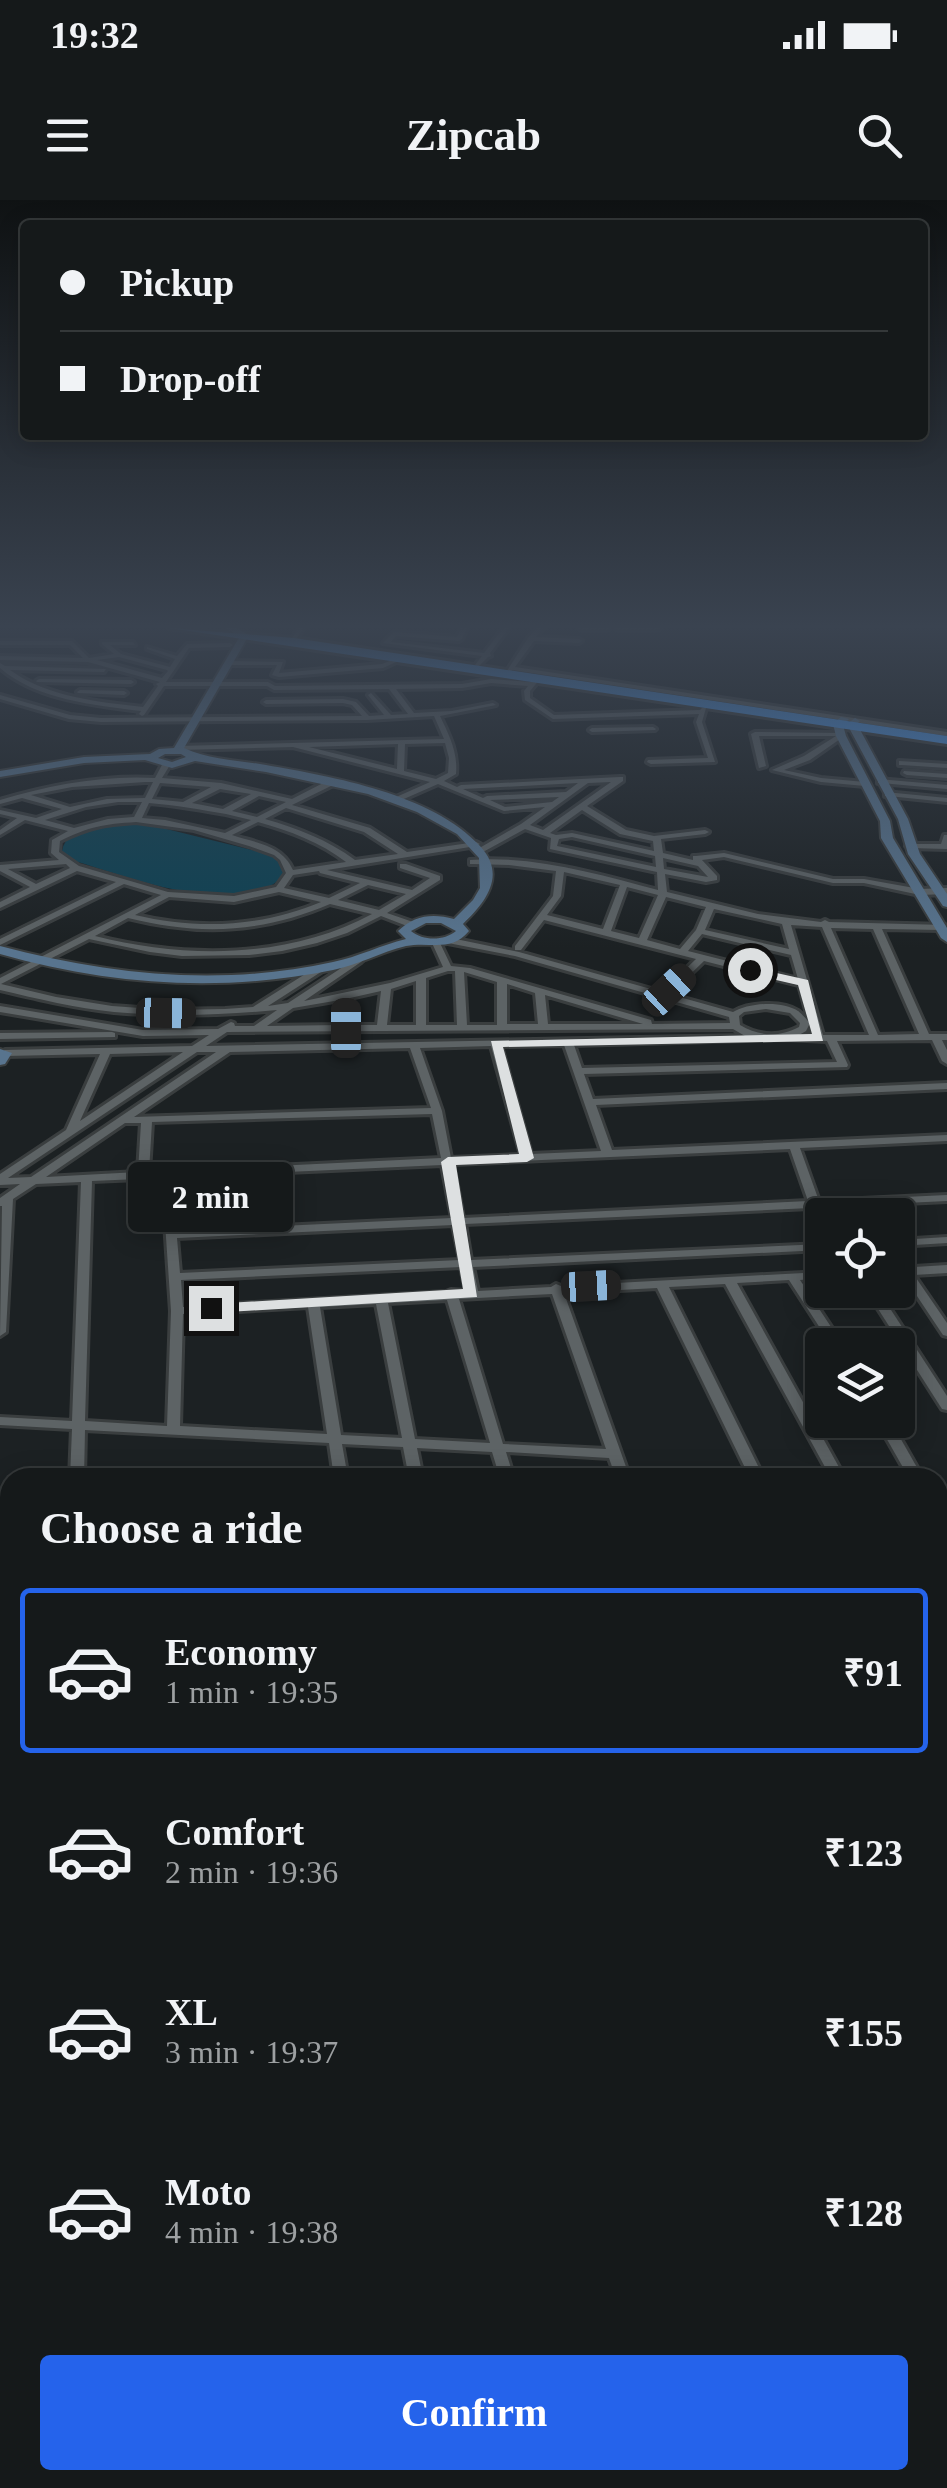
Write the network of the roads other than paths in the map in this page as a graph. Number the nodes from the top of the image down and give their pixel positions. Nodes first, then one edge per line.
1 (184, 735) edge
2 (445, 735) edge
3 (703, 735) edge
4 (755, 735) edge
5 (834, 735) edge
6 (848, 735) edge
7 (851, 735) edge
8 (908, 735) edge
9 (913, 735) edge
10 (946, 740) edge
11 (448, 741) junction
12 (402, 742) junction
13 (363, 743) junction
14 (292, 746) junction
15 (175, 750) junction
16 (149, 758) junction
17 (191, 760) junction
18 (360, 762) junction
19 (651, 762) dead end
20 (902, 762) dead end
21 (166, 765) junction
22 (762, 766) dead end
23 (947, 766) edge
24 (400, 772) junction
25 (907, 773) dead end
26 (0, 776) edge
27 (947, 776) edge
28 (156, 779) junction
29 (587, 780) junction
30 (882, 781) junction
31 (440, 782) junction
32 (327, 784) junction
33 (866, 784) junction
34 (222, 785) junction
35 (947, 787) edge
36 (458, 788) junction
37 (260, 793) junction
38 (568, 794) junction
39 (888, 794) junction
40 (20, 795) junction
41 (484, 798) junction
42 (146, 799) junction
43 (397, 800) junction
44 (947, 800) edge
45 (0, 802) edge
46 (287, 803) junction
47 (184, 804) junction
48 (553, 804) junction
49 (583, 807) junction
50 (67, 808) junction
51 (0, 812) edge
52 (222, 813) junction
53 (23, 818) junction
54 (137, 819) junction
55 (256, 820) junction
56 (36, 821) junction
57 (524, 826) junction
58 (71, 829) junction
59 (705, 832) dead end
60 (0, 833) edge
61 (551, 834) junction
62 (223, 837) junction
63 (947, 837) edge
64 (656, 839) junction
65 (910, 846) junction
66 (476, 852) junction
67 (659, 855) junction
68 (404, 861) junction
69 (65, 862) junction
70 (354, 863) junction
71 (702, 864) junction
72 (0, 868) edge
73 (76, 868) junction
74 (316, 869) junction
75 (560, 870) junction
76 (660, 871) junction
77 (290, 873) junction
78 (122, 882) junction
79 (367, 882) junction
80 (624, 884) junction
81 (37, 888) junction
82 (279, 889) junction
83 (920, 892) junction
84 (412, 893) junction
85 (168, 894) junction
86 (662, 894) junction
87 (944, 895) edge
88 (334, 902) junction
89 (0, 905) edge
90 (711, 906) junction
91 (380, 913) junction
92 (129, 916) junction
93 (544, 916) junction
94 (441, 920) junction
95 (786, 922) junction
96 (825, 923) junction
97 (410, 924) junction
98 (876, 925) junction
99 (700, 931) junction
100 (944, 932) edge
101 (606, 933) junction
102 (86, 936) junction
103 (441, 938) junction
104 (0, 942) edge
105 (641, 943) junction
106 (518, 948) junction
107 (0, 953) edge
108 (795, 953) junction
109 (682, 954) junction
110 (701, 959) junction
111 (32, 962) junction
112 (352, 964) junction
113 (453, 969) junction
114 (315, 972) junction
115 (421, 978) junction
116 (502, 980) junction
117 (803, 983) junction
118 (0, 984) edge
119 (386, 988) junction
120 (669, 990) junction
121 (540, 991) junction
122 (28, 995) junction
123 (346, 997) junction
124 (584, 1004) junction
125 (287, 1006) junction
126 (253, 1010) junction
127 (736, 1017) junction
128 (665, 1027) junction
129 (346, 1028) junction
130 (382, 1028) junction
131 (421, 1028) junction
132 (462, 1028) junction
133 (502, 1028) junction
134 (543, 1028) junction
135 (590, 1028) junction
136 (256, 1029) junction
137 (222, 1031) junction
138 (143, 1033) junction
139 (0, 1036) edge
140 (936, 1037) edge
141 (768, 1038) junction
142 (783, 1038) junction
143 (825, 1038) junction
144 (876, 1038) junction
145 (568, 1042) junction
146 (496, 1044) junction
147 (414, 1045) junction
148 (230, 1047) junction
149 (197, 1048) junction
150 (107, 1050) junction
151 (2, 1055) edge
152 (947, 1061) edge
153 (843, 1065) junction
154 (578, 1071) junction
155 (947, 1086) edge
156 (855, 1090) junction
157 (589, 1102) junction
158 (437, 1111) junction
159 (147, 1119) junction
160 (122, 1120) junction
161 (70, 1132) junction
162 (947, 1138) edge
163 (794, 1144) junction
164 (608, 1154) junction
165 (527, 1158) junction
166 (448, 1162) junction
167 (167, 1175) junction
168 (143, 1176) junction
169 (87, 1178) junction
170 (0, 1180) edge
171 (31, 1180) junction
172 (813, 1198) edge
173 (947, 1198) edge
174 (4, 1200) edge
175 (915, 1200) edge
176 (805, 1205) edge
177 (457, 1220) junction
178 (172, 1235) junction
179 (947, 1240) edge
180 (915, 1242) edge
181 (805, 1248) edge
182 (467, 1264) junction
183 (947, 1269) edge
184 (915, 1271) edge
185 (792, 1276) junction
186 (805, 1276) edge
187 (174, 1277) junction
188 (729, 1280) junction
189 (661, 1283) junction
190 (556, 1288) junction
191 (915, 1289) edge
192 (472, 1293) junction
193 (451, 1294) junction
194 (381, 1298) junction
195 (314, 1302) junction
196 (884, 1308) edge
197 (177, 1310) junction
198 (826, 1328) edge
199 (0, 1332) edge
200 (947, 1332) edge
201 (947, 1406) edge
202 (0, 1421) edge
203 (82, 1425) junction
204 (172, 1430) junction
205 (893, 1438) edge
206 (335, 1440) junction
207 (408, 1446) junction
208 (500, 1451) junction
209 (615, 1454) junction
210 (78, 1468) edge
211 (339, 1468) edge
212 (414, 1468) edge
213 (504, 1468) edge
214 (620, 1468) edge
215 (752, 1468) edge
216 (832, 1468) edge
217 (910, 1468) edge

1 - 15 street
2 - 11 street
3 - 19 street
4 - 22 street
5 - 33 street
6 - 33 street
7 - 30 street
8 - 10 highway
9 - 10 street
11 - 12 street
11 - 31 street
12 - 13 street
12 - 24 street
13 - 14 street
13 - 18 street
14 - 15 street
14 - 18 street
15 - 16 street
15 - 17 street
16 - 21 street
16 - 26 street
17 - 21 street
17 - 32 street
18 - 24 street
20 - 23 street
21 - 28 street
24 - 31 street
25 - 27 street
28 - 34 street
28 - 40 street
28 - 42 street
29 - 36 street
29 - 38 street
29 - 49 street
30 - 35 street
30 - 39 street
31 - 36 street
31 - 43 street
32 - 43 street
32 - 46 street
32 - 66 street
33 - 83 street
34 - 37 street
34 - 47 street
36 - 41 street
37 - 46 street
37 - 52 street
38 - 41 street
38 - 48 street
39 - 44 street
39 - 65 street
40 - 45 street
40 - 50 street
41 - 48 street
42 - 47 street
42 - 50 street
42 - 54 street
43 - 66 street
46 - 55 street
46 - 68 street
47 - 52 street
48 - 57 street
49 - 61 street
49 - 64 street
50 - 56 street
51 - 53 street
52 - 55 street
53 - 56 street
53 - 60 street
54 - 58 street
54 - 62 street
55 - 62 street
55 - 70 street
56 - 58 street
57 - 61 street
57 - 66 street
58 - 69 street
59 - 64 street
61 - 67 street
61 - 76 street
62 - 77 street
63 - 65 street
64 - 67 street
65 - 87 street
66 - 68 street
66 - 75 street
66 - 94 street
66 - 103 street
67 - 71 street
67 - 76 street
68 - 70 street
68 - 84 street
69 - 72 street
69 - 73 street
70 - 74 street
71 - 76 street
71 - 83 street
72 - 81 street
73 - 78 street
73 - 81 street
74 - 77 street
74 - 79 street
75 - 80 street
75 - 93 street
76 - 86 street
77 - 82 street
78 - 85 street
78 - 104 street
79 - 84 street
79 - 88 street
80 - 86 street
80 - 101 street
81 - 89 street
82 - 85 street
82 - 88 street
83 - 87 street
83 - 100 street
84 - 91 street
85 - 92 street
86 - 90 street
86 - 105 street
88 - 91 street
88 - 92 street
90 - 95 street
90 - 99 street
91 - 97 street
91 - 102 street
92 - 102 street
93 - 101 street
93 - 106 street
94 - 97 street
94 - 103 street
95 - 96 street
95 - 108 street
96 - 98 street
96 - 144 street
97 - 103 street
98 - 100 street
98 - 140 street
99 - 108 street
99 - 109 street
101 - 105 street
102 - 111 street
103 - 106 street
103 - 112 street
103 - 113 street
103 - 127 street
105 - 109 street
106 - 120 street
107 - 111 street
108 - 117 street
109 - 110 street
110 - 117 street
110 - 120 street
111 - 114 street
111 - 118 street
112 - 114 street
112 - 125 street
113 - 115 street
113 - 116 street
113 - 132 street
114 - 126 street
115 - 119 street
115 - 131 street
116 - 121 street
116 - 133 street
117 - 143 street
118 - 122 street
119 - 123 street
119 - 130 street
120 - 127 street
121 - 124 street
121 - 134 street
122 - 126 street
122 - 138 street
123 - 125 street
123 - 129 street
124 - 128 street
124 - 135 street
125 - 126 street
125 - 136 street
126 - 137 street
127 - 128 street
127 - 141 street
127 - 142 street
128 - 135 street
129 - 130 street
129 - 136 street
130 - 131 street
131 - 132 street
132 - 133 street
133 - 134 street
134 - 135 street
136 - 137 street
136 - 148 street
137 - 138 street
137 - 149 street
138 - 139 street
140 - 144 street
140 - 152 street
141 - 142 street
141 - 145 street
142 - 143 street
143 - 144 street
143 - 153 street
145 - 146 street
145 - 154 street
146 - 147 street
146 - 165 street
147 - 148 street
147 - 158 street
148 - 149 street
148 - 160 street
149 - 150 street
149 - 161 street
150 - 151 street
150 - 161 street
153 - 154 street
153 - 156 street
154 - 157 street
155 - 156 street
156 - 157 street
157 - 164 street
158 - 159 street
158 - 166 street
159 - 160 street
159 - 168 street
160 - 171 street
161 - 170 street
162 - 163 street
163 - 164 street
163 - 172 street
164 - 165 street
165 - 166 street
166 - 167 street
166 - 177 street
167 - 168 street
167 - 178 street
168 - 169 street
169 - 171 street
169 - 203 street
170 - 171 street
171 - 174 street
173 - 175 street
174 - 199 street
176 - 177 street
177 - 178 street
177 - 182 street
178 - 187 street
179 - 180 street
181 - 182 street
182 - 187 street
182 - 192 street
183 - 184 street
185 - 186 street
185 - 188 street
185 - 198 street
187 - 197 street
188 - 189 street
188 - 216 street
189 - 190 street
189 - 215 street
190 - 192 street
190 - 209 street
191 - 200 street
192 - 193 street
193 - 194 street
193 - 208 street
194 - 195 street
194 - 207 street
195 - 197 street
195 - 206 street
196 - 201 street
197 - 204 street
202 - 203 street
203 - 204 street
203 - 210 street
204 - 206 street
205 - 217 street
206 - 207 street
206 - 211 street
207 - 208 street
207 - 212 street
208 - 209 street
208 - 213 street
209 - 214 street

